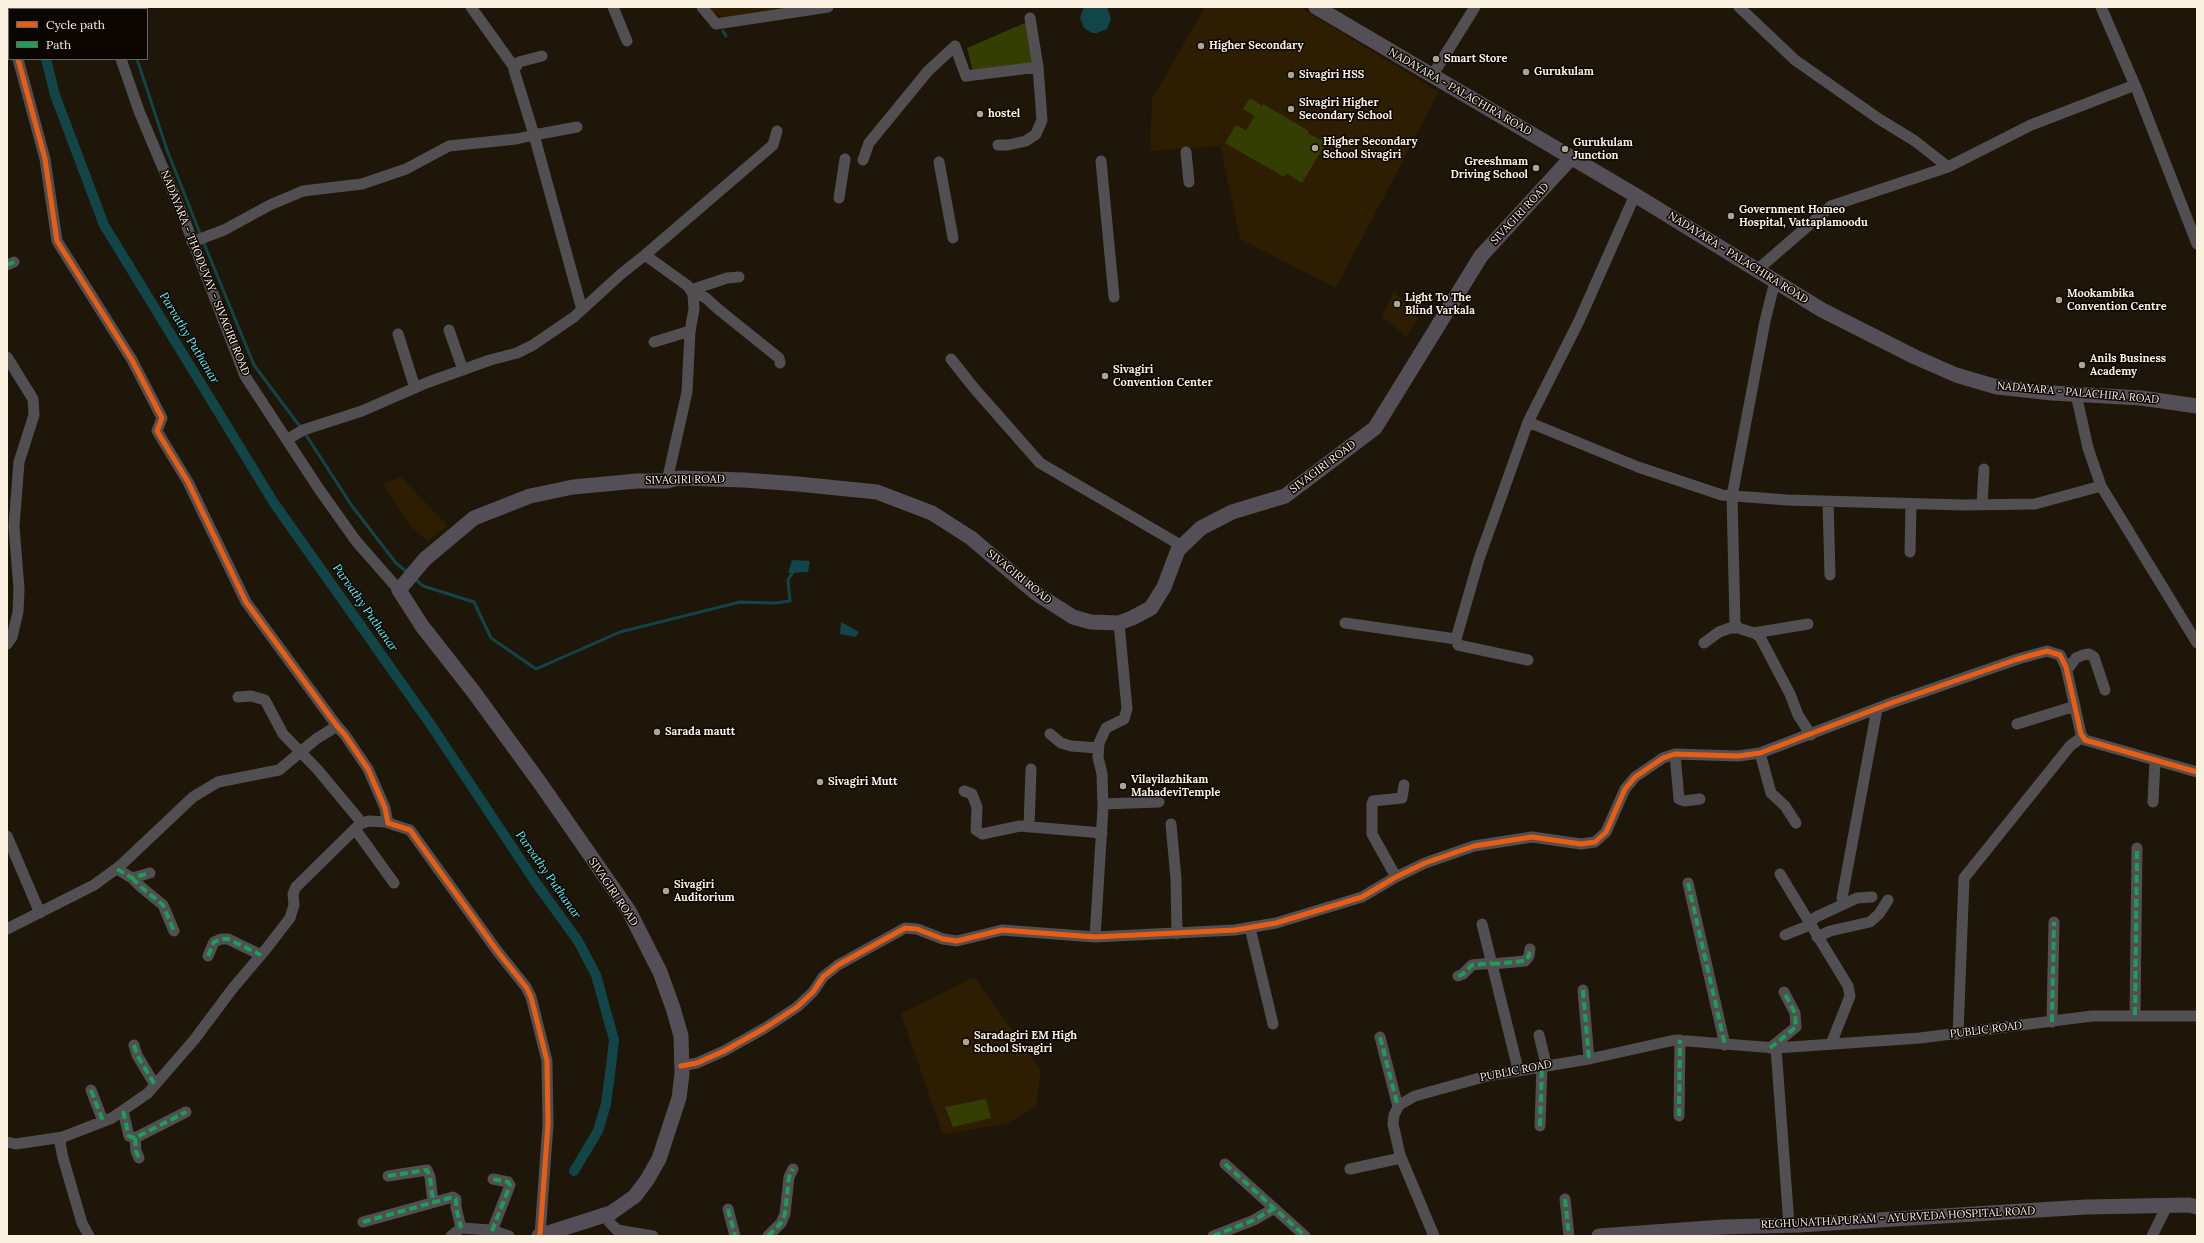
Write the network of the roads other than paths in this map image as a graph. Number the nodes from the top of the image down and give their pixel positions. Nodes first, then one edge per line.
1 (471, 7) edge
2 (613, 7) edge
3 (702, 7) edge
4 (828, 7) edge
5 (1316, 7) edge
6 (1475, 7) edge
7 (1739, 7) edge
8 (2101, 7) edge
9 (1030, 18) dead end
10 (626, 41) dead end
11 (542, 56) dead end
12 (18, 60) edge
13 (121, 60) edge
14 (514, 67) junction
15 (1038, 67) junction
16 (1432, 76) junction
17 (2135, 85) junction
18 (577, 127) dead end
19 (777, 132) dead end
20 (534, 135) junction
21 (998, 145) dead end
22 (1186, 152) dead end
23 (1571, 158) junction
24 (845, 160) dead end
25 (863, 160) dead end
26 (1101, 161) dead end
27 (939, 162) dead end
28 (1948, 167) junction
29 (1189, 182) dead end
30 (1634, 195) junction
31 (839, 198) dead end
32 (954, 238) dead end
33 (192, 242) junction
34 (2197, 244) edge
35 (645, 255) junction
36 (1756, 270) junction
37 (739, 277) dead end
38 (1777, 283) junction
39 (691, 291) junction
40 (1114, 297) dead end
41 (582, 306) dead end
42 (449, 330) dead end
43 (690, 331) junction
44 (398, 334) dead end
45 (654, 342) dead end
46 (7, 358) edge
47 (952, 358) dead end
48 (780, 363) dead end
49 (463, 370) junction
50 (415, 388) junction
51 (2076, 394) junction
52 (2197, 406) edge
53 (1528, 422) junction
54 (288, 439) junction
55 (1984, 469) dead end
56 (667, 481) junction
57 (2101, 486) junction
58 (1732, 496) junction
59 (1828, 502) junction
60 (1911, 504) junction
61 (1982, 505) junction
62 (1182, 546) junction
63 (1910, 552) dead end
64 (1830, 575) dead end
65 (399, 590) junction
66 (1119, 623) junction
67 (1345, 623) dead end
68 (1808, 624) dead end
69 (1738, 628) junction
70 (1754, 633) junction
71 (1456, 639) junction
72 (2197, 642) edge
73 (1704, 643) dead end
74 (7, 644) edge
75 (1528, 660) dead end
76 (2067, 670) junction
77 (2105, 690) dead end
78 (238, 697) dead end
79 (2075, 706) junction
80 (1877, 709) junction
81 (2017, 724) dead end
82 (337, 726) junction
83 (1050, 734) dead end
84 (1811, 735) junction
85 (2082, 737) junction
86 (1098, 748) junction
87 (300, 753) junction
88 (1760, 753) junction
89 (1675, 754) junction
90 (2155, 761) junction
91 (1031, 769) dead end
92 (2197, 772) edge
93 (1404, 785) dead end
94 (964, 791) dead end
95 (1700, 799) dead end
96 (1159, 802) dead end
97 (2152, 802) dead end
98 (1103, 804) junction
99 (388, 822) junction
100 (1796, 823) dead end
101 (1171, 824) dead end
102 (358, 826) junction
103 (1029, 826) junction
104 (1102, 833) junction
105 (7, 836) edge
106 (2137, 848) dead end
107 (116, 869) junction
108 (150, 873) dead end
109 (1780, 874) dead end
110 (1396, 877) junction
111 (132, 878) junction
112 (394, 883) dead end
113 (1688, 883) dead end
114 (1872, 897) dead end
115 (1842, 898) dead end
116 (1888, 900) dead end
117 (40, 914) junction
118 (2054, 922) dead end
119 (1482, 924) dead end
120 (1810, 924) junction
121 (1250, 928) junction
122 (7, 929) edge
123 (174, 931) dead end
124 (1177, 934) junction
125 (1785, 935) dead end
126 (1095, 937) junction
127 (1817, 937) junction
128 (1530, 949) dead end
129 (261, 955) junction
130 (208, 956) dead end
131 (1492, 964) junction
132 (1458, 976) dead end
133 (1583, 990) dead end
134 (1784, 992) dead end
135 (2135, 1015) junction
136 (2197, 1016) edge
137 (2052, 1022) junction
138 (1273, 1024) dead end
139 (1958, 1034) junction
140 (1380, 1037) dead end
141 (1543, 1037) dead end
142 (1680, 1040) junction
143 (1831, 1044) junction
144 (134, 1045) dead end
145 (1725, 1045) junction
146 (1773, 1048) junction
147 (1589, 1059) junction
148 (1547, 1064) junction
149 (681, 1066) junction
150 (1518, 1069) junction
151 (155, 1085) junction
152 (91, 1090) dead end
153 (1398, 1107) junction
154 (123, 1111) junction
155 (186, 1112) dead end
156 (1679, 1116) dead end
157 (103, 1121) junction
158 (1540, 1126) dead end
159 (62, 1137) junction
160 (135, 1138) junction
161 (7, 1142) edge
162 (139, 1158) dead end
163 (1401, 1158) junction
164 (1225, 1164) dead end
165 (793, 1169) dead end
166 (1350, 1169) dead end
167 (388, 1176) dead end
168 (493, 1179) dead end
169 (1565, 1199) dead end
170 (432, 1202) junction
171 (2167, 1206) junction
172 (2197, 1207) edge
173 (728, 1209) dead end
174 (1273, 1209) junction
175 (605, 1215) junction
176 (363, 1222) dead end
177 (461, 1228) junction
178 (1786, 1229) edge
179 (492, 1231) junction
180 (540, 1235) edge
181 (89, 1236) edge
182 (451, 1236) edge
183 (509, 1236) edge
184 (653, 1236) edge
185 (735, 1236) edge
186 (768, 1236) edge
187 (1213, 1236) edge
188 (1304, 1236) edge
189 (1434, 1236) edge
190 (1569, 1236) edge
191 (1599, 1236) edge
192 (2152, 1236) edge

1 - 14 street
2 - 10 street
3 - 4 street
5 - 16 main road, NADAYARA - PALACHIRA ROAD
6 - 16 street
7 - 28 street
8 - 17 street
9 - 15 street
11 - 14 street
12 - 82 street
13 - 33 street, NADAYARA - THODUVAY - SIVAGIRI ROAD
14 - 20 street
15 - 21 street
15 - 25 street
16 - 23 main road, NADAYARA - PALACHIRA ROAD
17 - 28 street
17 - 34 street
18 - 20 street
19 - 35 street
20 - 33 street
20 - 41 street
22 - 29 street
23 - 30 main road, NADAYARA - PALACHIRA ROAD
23 - 62 main road, SIVAGIRI ROAD
24 - 31 street
26 - 40 street
27 - 32 street
28 - 36 street
30 - 36 main road, NADAYARA - PALACHIRA ROAD
30 - 53 street
33 - 54 street, NADAYARA - THODUVAY - SIVAGIRI ROAD
35 - 39 street
35 - 49 street
36 - 38 main road, NADAYARA - PALACHIRA ROAD
37 - 39 street
38 - 51 main road, NADAYARA - PALACHIRA ROAD
38 - 58 street
39 - 43 street
39 - 48 street
42 - 49 street
43 - 45 street
43 - 56 street
44 - 50 street
46 - 74 street
47 - 62 street
49 - 50 street
50 - 54 street
51 - 52 main road, NADAYARA - PALACHIRA ROAD
51 - 57 street
53 - 58 street
53 - 71 street
54 - 65 street, NADAYARA - THODUVAY - SIVAGIRI ROAD
55 - 61 street
56 - 65 main road, SIVAGIRI ROAD
56 - 66 main road, SIVAGIRI ROAD
57 - 61 street
57 - 72 street
58 - 59 street
58 - 69 street
59 - 60 street
59 - 64 street
60 - 61 street
60 - 63 street
62 - 66 main road, SIVAGIRI ROAD
65 - 149 main road, SIVAGIRI ROAD
66 - 86 street
67 - 71 street
68 - 70 street
69 - 70 street
69 - 73 street
70 - 84 street
71 - 75 street
76 - 77 street
76 - 79 street
76 - 80 street
78 - 87 street
79 - 81 street
79 - 85 street
80 - 84 street
80 - 115 street
82 - 87 street
82 - 99 street
83 - 86 street
84 - 88 street
85 - 90 street
85 - 139 street
86 - 98 street
87 - 102 street
87 - 107 street
88 - 89 street
88 - 100 street
89 - 95 street
89 - 110 street
90 - 92 street
90 - 97 street
91 - 103 street
93 - 110 street
94 - 103 street
96 - 98 street
98 - 104 street
99 - 102 street
99 - 180 street
101 - 124 street
102 - 112 street
102 - 129 street
103 - 104 street
104 - 126 street
105 - 117 street
106 - 135 street
107 - 111 street
107 - 117 street
108 - 111 street
109 - 120 street
110 - 121 street
111 - 123 street
113 - 145 street
114 - 120 street
116 - 127 street
117 - 122 street
118 - 137 street
119 - 131 street
120 - 125 street
120 - 127 street
121 - 124 street
121 - 138 street
124 - 126 street
126 - 149 street
127 - 143 street
128 - 131 street
129 - 130 street
129 - 151 street
131 - 132 street
131 - 150 street
133 - 147 street
134 - 146 street
135 - 136 street, PUBLIC ROAD
135 - 137 street, PUBLIC ROAD
137 - 139 street, PUBLIC ROAD
139 - 143 street, PUBLIC ROAD
140 - 153 street
141 - 148 street
142 - 145 street, PUBLIC ROAD
142 - 147 street, PUBLIC ROAD
142 - 156 street
143 - 146 street, PUBLIC ROAD
144 - 151 street
145 - 146 street, PUBLIC ROAD
146 - 178 street
147 - 148 street, PUBLIC ROAD
148 - 150 street, PUBLIC ROAD
148 - 158 street
149 - 175 main road, SIVAGIRI ROAD
150 - 153 street, PUBLIC ROAD
151 - 154 street
152 - 157 street
153 - 163 street
154 - 157 street
154 - 160 street
155 - 160 street
157 - 159 street
159 - 161 street
159 - 181 street
160 - 162 street
163 - 166 street
163 - 189 street
164 - 174 street
165 - 186 street
167 - 170 street
168 - 179 street
169 - 190 street
170 - 176 street
170 - 177 street
171 - 172 main road, REGHUNATHAPURAM - AYURVEDA HOSPITAL ROAD
171 - 178 main road, REGHUNATHAPURAM - AYURVEDA HOSPITAL ROAD
171 - 192 street
173 - 185 street
174 - 187 street
174 - 188 street
175 - 180 main road, SIVAGIRI ROAD
175 - 184 street
177 - 179 street
177 - 182 street
178 - 191 main road, REGHUNATHAPURAM - AYURVEDA HOSPITAL ROAD
179 - 183 street

